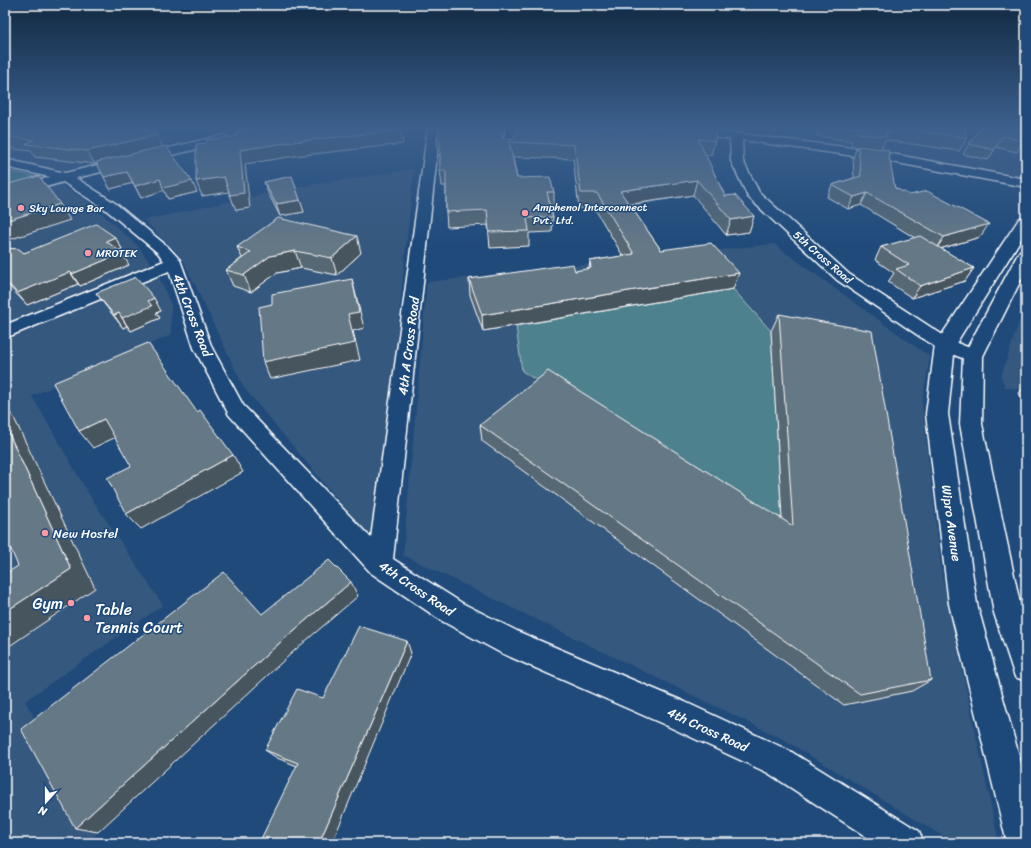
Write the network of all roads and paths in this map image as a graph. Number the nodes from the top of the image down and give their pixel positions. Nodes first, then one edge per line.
1 (20, 167) edge
2 (109, 167) edge
3 (429, 167) edge
4 (740, 167) edge
5 (941, 167) edge
6 (65, 177) junction
7 (1026, 183) edge
8 (5, 195) edge
9 (1026, 221) edge
10 (1026, 255) edge
11 (174, 263) junction
12 (5, 332) edge
13 (945, 345) junction
14 (973, 356) junction
15 (380, 566) junction
16 (1026, 666) edge
17 (907, 843) edge
18 (1025, 843) edge

1 - 6 street
2 - 6 street
3 - 15 street, 4th A Cross Road
4 - 13 street, 5th Cross Road
5 - 7 street
6 - 8 street
6 - 11 street, 4th Cross Road
9 - 13 main road, Wipro Avenue
10 - 14 main road
11 - 12 street
11 - 15 street, 4th Cross Road
13 - 14 street, 5th Cross Road
13 - 18 main road, Wipro Avenue
14 - 16 main road
15 - 17 street, 4th Cross Road

